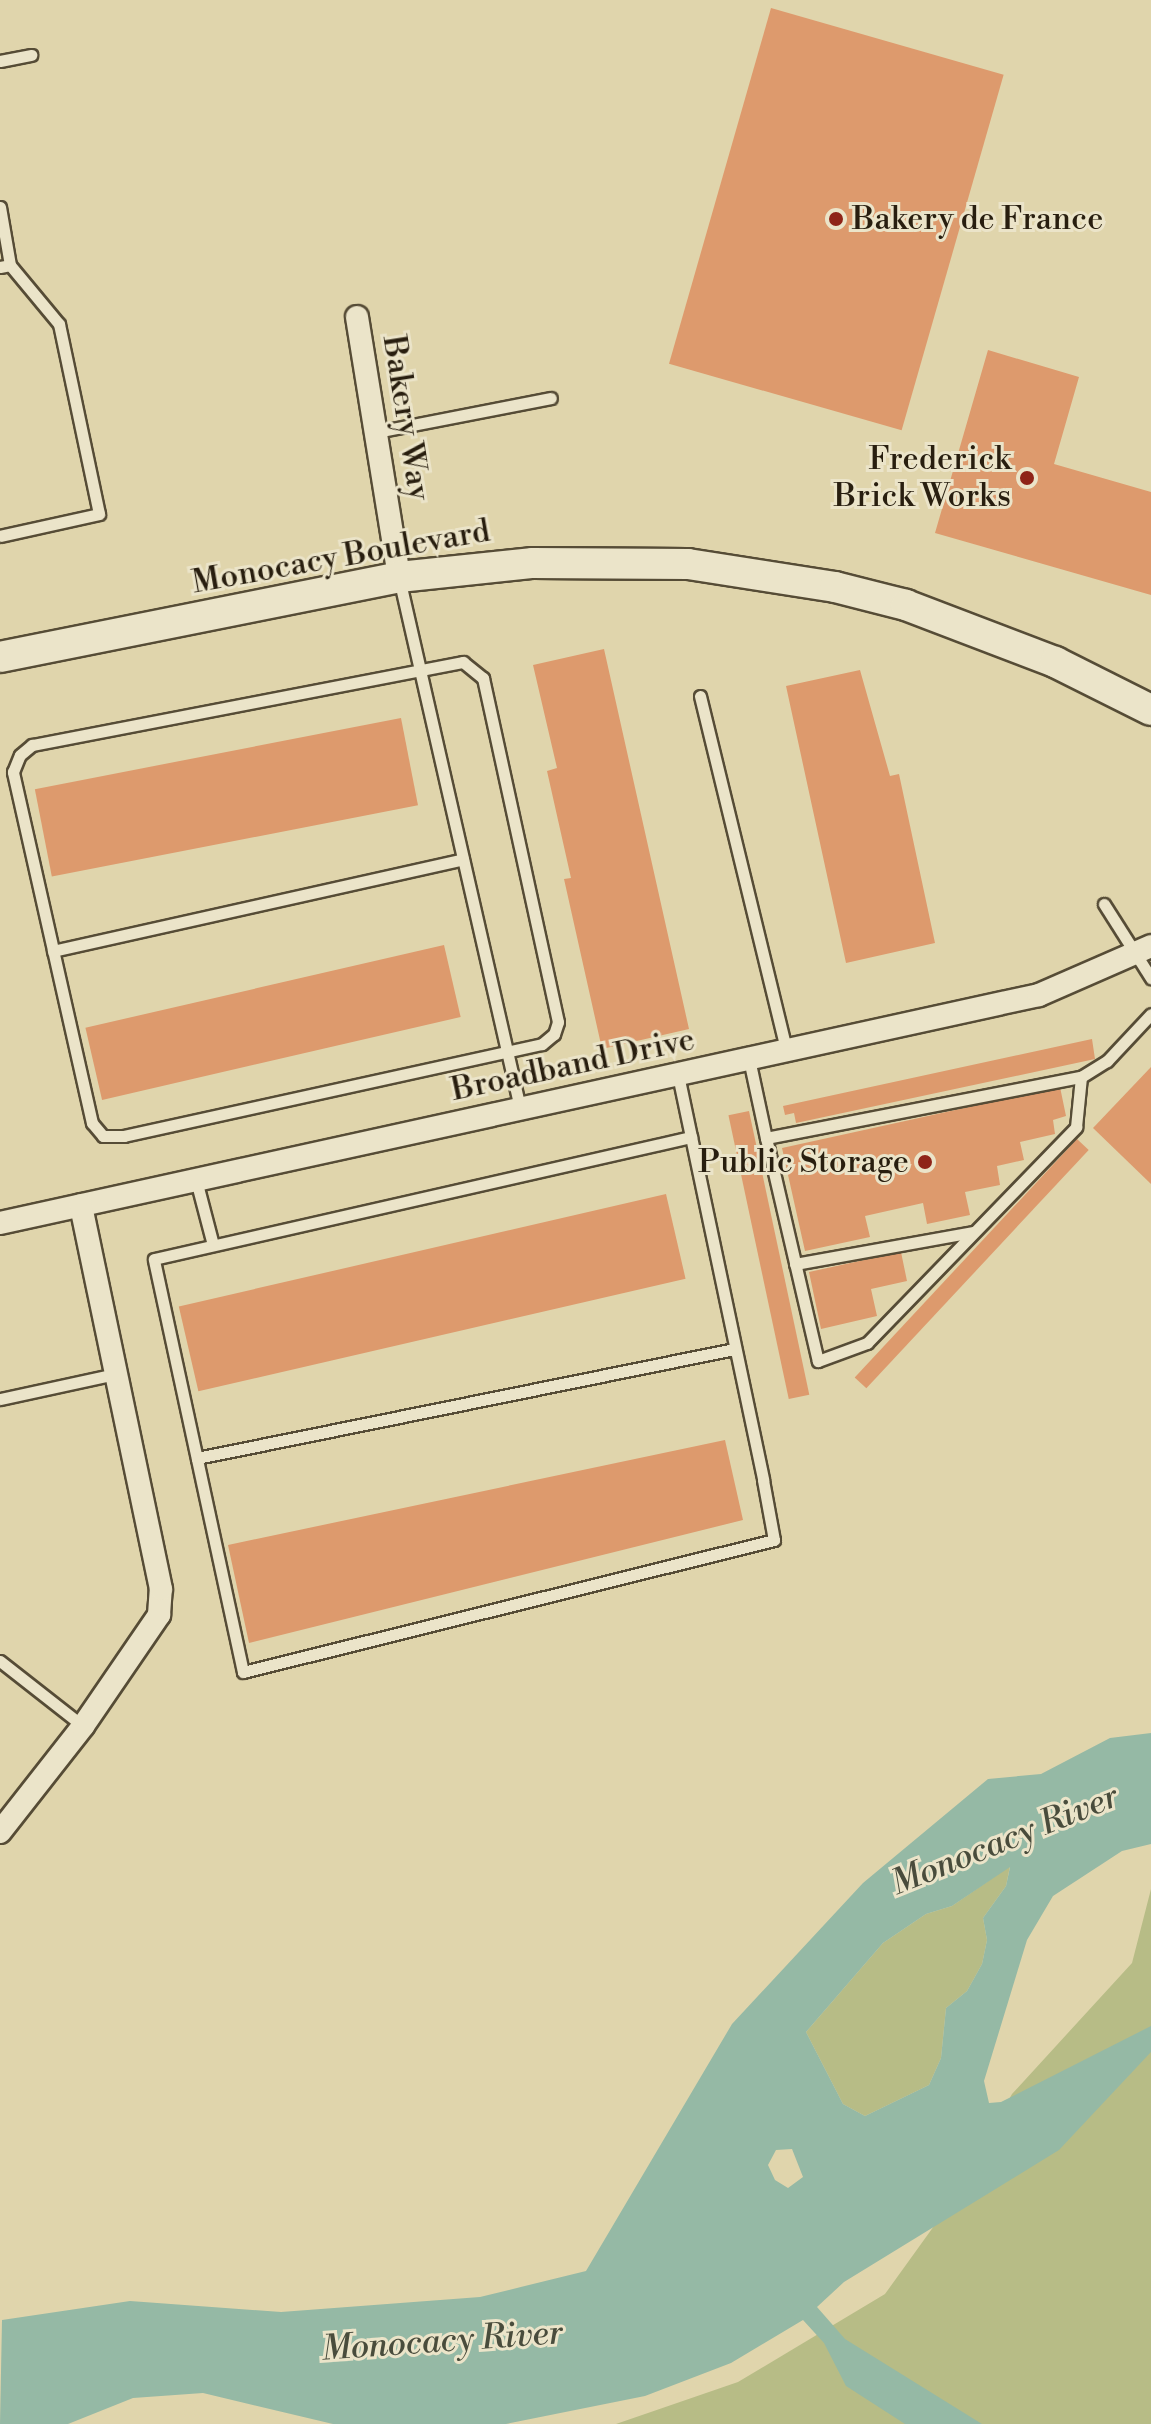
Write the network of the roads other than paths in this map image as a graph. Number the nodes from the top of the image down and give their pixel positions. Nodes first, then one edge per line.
1 (31, 55) dead end
2 (0, 61) edge
3 (0, 207) edge
4 (5, 266) edge
5 (357, 317) dead end
6 (551, 398) dead end
7 (376, 432) junction
8 (0, 536) edge
9 (399, 577) junction
10 (31, 651) junction
11 (0, 657) edge
12 (420, 670) junction
13 (0, 675) edge
14 (700, 696) dead end
15 (1151, 710) edge
16 (463, 859) junction
17 (1104, 904) dead end
18 (1144, 950) edge
19 (53, 951) junction
20 (1151, 978) edge
21 (1151, 1014) edge
22 (786, 1050) junction
23 (507, 1051) junction
24 (749, 1059) junction
25 (678, 1075) junction
26 (1081, 1077) junction
27 (520, 1108) junction
28 (691, 1137) junction
29 (766, 1138) junction
30 (196, 1180) junction
31 (81, 1205) junction
32 (0, 1223) edge
33 (973, 1232) junction
34 (213, 1245) junction
35 (795, 1264) junction
36 (734, 1349) junction
37 (116, 1374) junction
38 (0, 1399) edge
39 (197, 1458) junction
40 (0, 1661) edge
41 (83, 1726) junction
42 (0, 1832) edge

1 - 2 lane
3 - 4 lane
4 - 8 lane
5 - 7 street, Bakery Way
6 - 7 lane
7 - 9 street, Bakery Way
9 - 10 main road, Monocacy Boulevard
9 - 12 lane
9 - 15 main road, Monocacy Boulevard
10 - 11 main road, Monocacy Boulevard
10 - 13 main road
12 - 16 lane
12 - 19 lane
12 - 23 lane
14 - 22 lane
16 - 19 lane
16 - 23 lane
17 - 18 lane
18 - 20 lane
18 - 22 street, Broadband Drive
19 - 23 lane
21 - 26 lane
22 - 24 street, Broadband Drive
23 - 27 lane
24 - 25 street, Broadband Drive
24 - 29 lane
25 - 27 street, Broadband Drive
25 - 28 lane
26 - 29 lane
26 - 33 lane
27 - 30 street, Broadband Drive
28 - 34 lane
28 - 36 lane
29 - 35 lane
30 - 31 street, Broadband Drive
30 - 34 lane
31 - 32 street, Broadband Drive
31 - 37 street
33 - 35 lane
33 - 35 lane
34 - 39 lane
36 - 39 lane
36 - 39 lane
37 - 38 lane
37 - 41 street
40 - 41 lane
41 - 42 street

